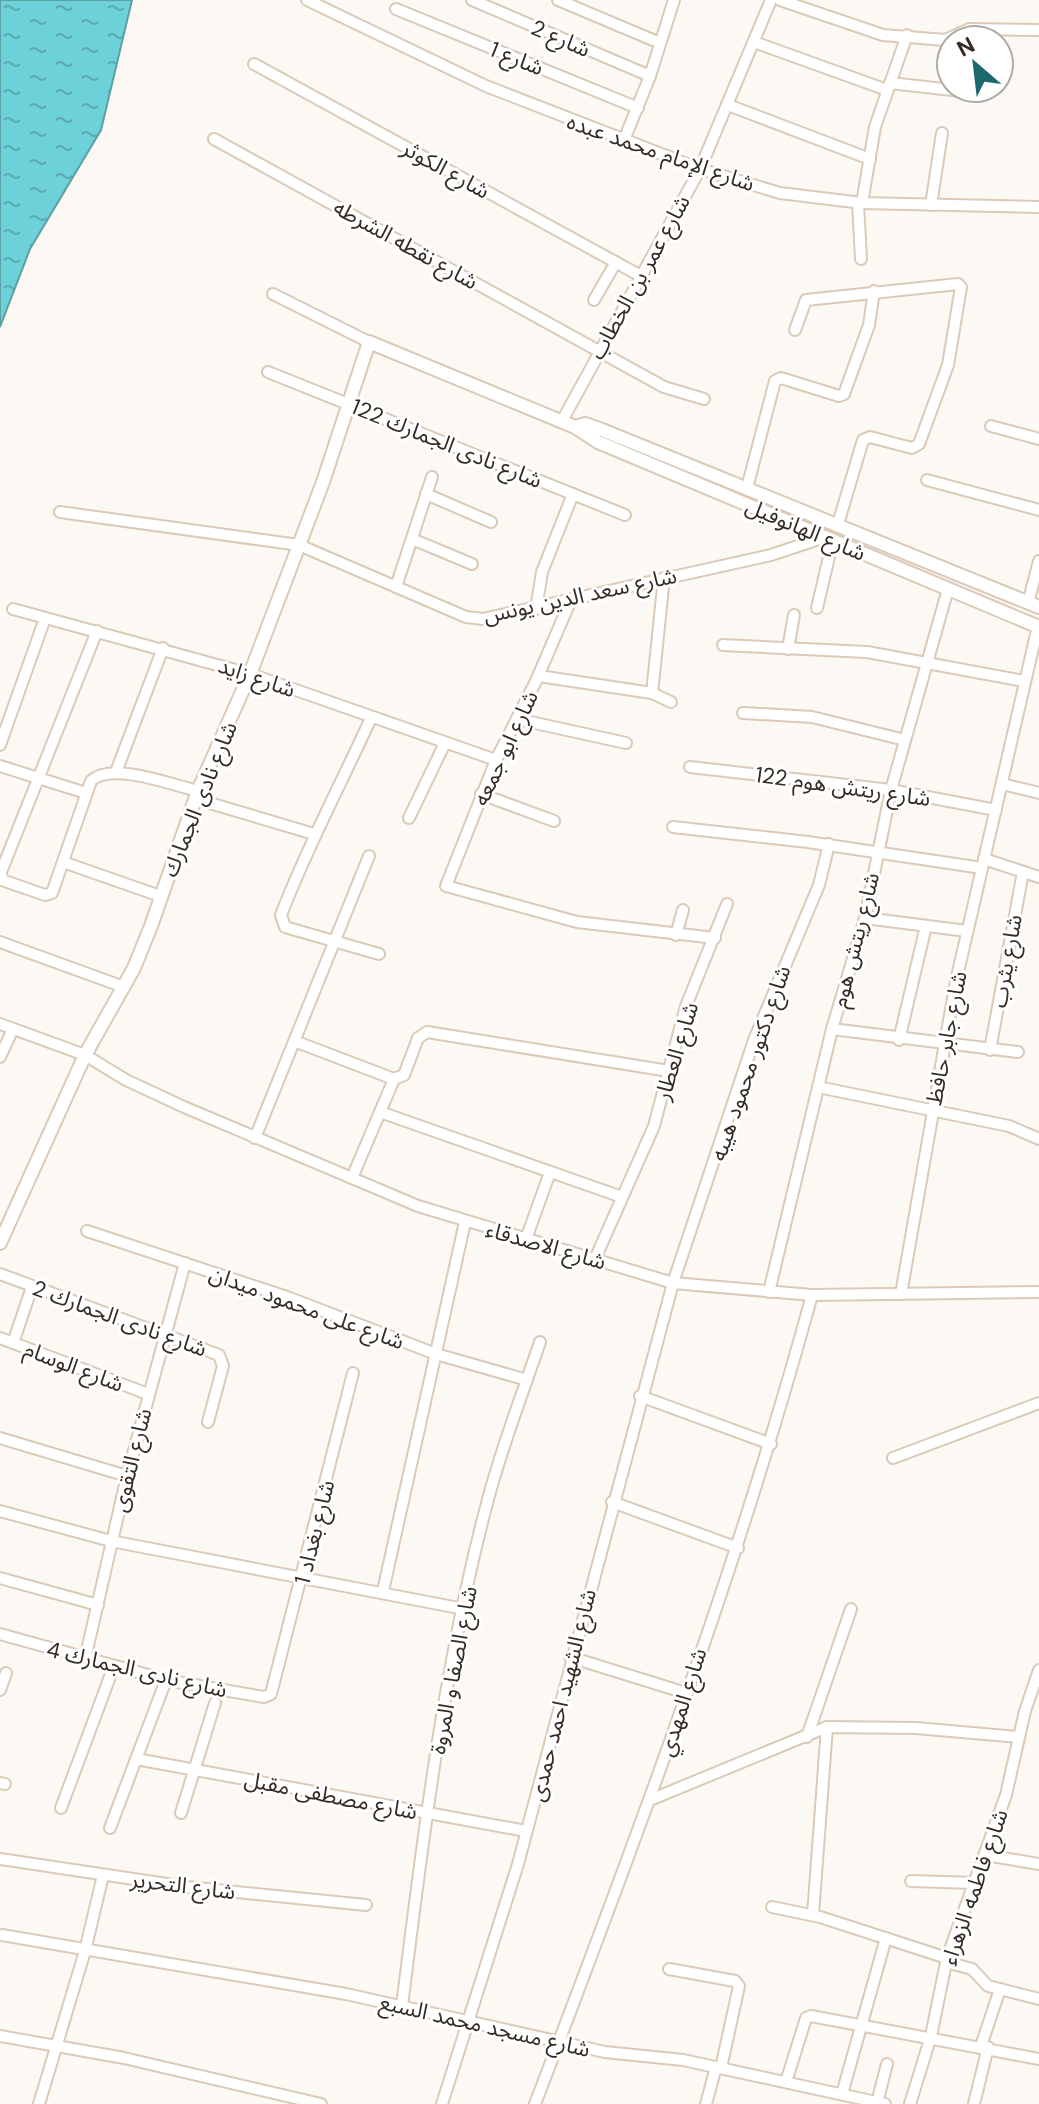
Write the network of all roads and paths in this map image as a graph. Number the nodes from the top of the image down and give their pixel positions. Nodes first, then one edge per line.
1 (307, 0) edge
2 (472, 0) edge
3 (558, 0) edge
4 (674, 0) edge
5 (771, 0) edge
6 (780, 0) edge
7 (396, 9) dead end
8 (1039, 30) edge
9 (907, 35) junction
10 (754, 42) junction
11 (660, 43) junction
12 (254, 64) dead end
13 (650, 76) junction
14 (888, 86) junction
15 (935, 89) edge
16 (728, 105) junction
17 (638, 108) junction
18 (942, 133) dead end
19 (214, 139) dead end
20 (624, 140) junction
21 (870, 159) junction
22 (700, 169) junction
23 (860, 203) junction
24 (931, 205) junction
25 (1039, 207) edge
26 (861, 259) dead end
27 (616, 262) junction
28 (639, 275) junction
29 (874, 291) junction
30 (273, 294) dead end
31 (594, 300) dead end
32 (795, 330) dead end
33 (369, 342) junction
34 (598, 348) junction
35 (268, 372) dead end
36 (704, 399) dead end
37 (349, 404) junction
38 (562, 421) junction
39 (991, 426) dead end
40 (575, 427) junction
41 (1039, 439) edge
42 (432, 477) dead end
43 (927, 480) dead end
44 (747, 488) junction
45 (426, 494) junction
46 (573, 494) junction
47 (1039, 510) edge
48 (60, 512) dead end
49 (625, 515) dead end
50 (491, 522) dead end
51 (838, 524) junction
52 (829, 538) junction
53 (412, 539) junction
54 (299, 545) junction
55 (1039, 561) edge
56 (472, 564) dead end
57 (664, 578) junction
58 (396, 587) junction
59 (948, 589) junction
60 (570, 602) junction
61 (1034, 605) edge
62 (817, 608) dead end
63 (13, 609) dead end
64 (536, 609) junction
65 (794, 615) dead end
66 (43, 624) dead end
67 (1038, 626) edge
68 (97, 631) junction
69 (723, 645) dead end
70 (163, 648) junction
71 (788, 649) junction
72 (928, 662) junction
73 (250, 674) junction
74 (539, 676) junction
75 (1024, 681) junction
76 (652, 693) junction
77 (671, 702) dead end
78 (743, 713) dead end
79 (371, 718) junction
80 (517, 719) junction
81 (905, 740) junction
82 (445, 743) junction
83 (626, 743) dead end
84 (0, 745) edge
85 (496, 760) junction
86 (0, 766) edge
87 (690, 767) dead end
88 (116, 772) junction
89 (39, 778) junction
90 (1002, 784) junction
91 (891, 790) junction
92 (86, 793) junction
93 (1039, 793) edge
94 (481, 794) junction
95 (197, 795) junction
96 (996, 810) junction
97 (409, 818) dead end
98 (554, 821) dead end
99 (673, 827) dead end
100 (314, 834) junction
101 (829, 844) junction
102 (876, 851) junction
103 (369, 856) dead end
104 (63, 862) junction
105 (983, 864) junction
106 (1023, 872) junction
107 (1039, 877) edge
108 (160, 896) junction
109 (727, 904) dead end
110 (683, 910) dead end
111 (865, 918) junction
112 (926, 926) junction
113 (967, 931) junction
114 (676, 935) junction
115 (715, 938) junction
116 (332, 940) junction
117 (0, 942) edge
118 (379, 954) dead end
119 (124, 987) junction
120 (0, 1024) edge
121 (13, 1029) junction
122 (832, 1029) junction
123 (899, 1040) junction
124 (297, 1042) junction
125 (945, 1045) junction
126 (990, 1050) junction
127 (1018, 1052) dead end
128 (85, 1055) junction
129 (0, 1057) edge
130 (669, 1071) junction
131 (394, 1079) junction
132 (818, 1087) junction
133 (933, 1111) junction
134 (380, 1112) junction
135 (255, 1138) junction
136 (1039, 1139) edge
137 (549, 1175) junction
138 (352, 1178) junction
139 (622, 1197) junction
140 (465, 1222) junction
141 (87, 1231) dead end
142 (526, 1239) junction
143 (0, 1243) edge
144 (595, 1259) junction
145 (185, 1263) junction
146 (0, 1274) edge
147 (673, 1283) junction
148 (32, 1287) junction
149 (769, 1292) junction
150 (1039, 1292) edge
151 (901, 1294) junction
152 (812, 1295) junction
153 (163, 1335) junction
154 (0, 1338) edge
155 (540, 1342) dead end
156 (13, 1343) junction
157 (436, 1354) junction
158 (353, 1373) dead end
159 (527, 1380) junction
160 (148, 1394) junction
161 (640, 1396) junction
162 (1039, 1403) edge
163 (208, 1422) dead end
164 (0, 1438) edge
165 (771, 1444) junction
166 (893, 1458) dead end
167 (127, 1476) junction
168 (612, 1502) junction
169 (0, 1511) edge
170 (111, 1541) junction
171 (738, 1548) junction
172 (0, 1578) edge
173 (302, 1578) junction
174 (383, 1591) junction
175 (98, 1605) junction
176 (464, 1609) junction
177 (851, 1609) dead end
178 (0, 1634) edge
179 (570, 1657) junction
180 (85, 1659) junction
181 (114, 1666) junction
182 (1039, 1670) edge
183 (6, 1673) dead end
184 (166, 1680) junction
185 (0, 1690) edge
186 (273, 1690) joint
187 (686, 1693) junction
188 (215, 1703) dead end
189 (827, 1727) junction
190 (807, 1737) junction
191 (1019, 1737) junction
192 (136, 1759) junction
193 (195, 1769) junction
194 (650, 1800) junction
195 (61, 1808) dead end
196 (181, 1813) dead end
197 (426, 1813) junction
198 (110, 1828) dead end
199 (526, 1831) junction
200 (985, 1855) junction
201 (0, 1859) edge
202 (1039, 1864) edge
203 (103, 1875) junction
204 (911, 1881) dead end
205 (975, 1883) junction
206 (366, 1905) dead end
207 (772, 1907) dead end
208 (813, 1915) junction
209 (2, 1935) edge
210 (886, 1938) junction
211 (85, 1951) junction
212 (946, 1960) junction
213 (669, 1969) dead end
214 (1000, 1989) junction
215 (1039, 1999) edge
216 (402, 2006) junction
217 (470, 2021) junction
218 (862, 2026) junction
219 (0, 2036) edge
220 (931, 2036) junction
221 (560, 2041) junction
222 (57, 2045) junction
223 (984, 2046) junction
224 (1039, 2059) edge
225 (887, 2064) dead end
226 (719, 2067) junction
227 (786, 2082) junction
228 (842, 2094) junction
229 (881, 2103) edge
230 (39, 2104) edge
231 (321, 2104) edge
232 (442, 2104) edge
233 (535, 2104) edge
234 (706, 2104) edge
235 (910, 2104) edge
236 (974, 2104) edge

1 - 20 street, شارع الإمام محمد عبده
2 - 13 street, شارع 2
3 - 11 street
4 - 11 street
5 - 10 street, شارع عمر بن الخطاب
6 - 9 street
7 - 17 street, شارع 1
8 - 9 street
9 - 14 street
10 - 14 street
10 - 16 street, شارع عمر بن الخطاب
11 - 13 street
12 - 27 street, شارع الكوثر
13 - 17 street
14 - 15 street
14 - 21 street
16 - 21 street
16 - 22 street, شارع عمر بن الخطاب
17 - 20 street
18 - 24 street
19 - 34 street, شارع نقطه الشرطه
20 - 22 street, شارع الإمام محمد عبده
21 - 23 street
22 - 23 street, شارع الإمام محمد عبده
22 - 28 street, شارع عمر بن الخطاب
23 - 24 street, شارع الإمام محمد عبده
23 - 26 street
24 - 25 street, شارع الإمام محمد عبده
27 - 28 street, شارع الكوثر
27 - 31 street
28 - 34 street, شارع عمر بن الخطاب
29 - 32 street
29 - 44 street
29 - 51 street
30 - 33 street, شارع الهانوفيل
33 - 37 street, شارع نادى الجمارك
33 - 38 street, شارع الهانوفيل
34 - 36 street, شارع نقطه الشرطه
34 - 38 street, شارع عمر بن الخطاب
35 - 37 street, شارع نادى الجمارك 122
37 - 46 street, شارع نادى الجمارك 122
37 - 54 street, شارع نادى الجمارك
38 - 40 street, شارع الهانوفيل
39 - 41 street
40 - 44 street, شارع الهانوفيل
40 - 52 street, شارع الهانوفيل
42 - 45 street
43 - 47 street
44 - 51 street, شارع الهانوفيل
45 - 50 street
45 - 53 street
46 - 49 street, شارع نادى الجمارك 122
46 - 64 street
48 - 54 street, شارع سعد الدين يونس
51 - 61 street, شارع الهانوفيل
52 - 57 street, شارع سعد الدين يونس
52 - 59 street, شارع الهانوفيل
52 - 62 street
53 - 56 street
53 - 58 street
54 - 58 street, شارع سعد الدين يونس
54 - 73 street, شارع نادى الجمارك
55 - 61 street
57 - 60 street, شارع سعد الدين يونس
57 - 76 street
58 - 64 street, شارع سعد الدين يونس
59 - 67 street, شارع الهانوفيل
59 - 72 street, شارع ريتش هوم
60 - 64 street, شارع سعد الدين يونس
60 - 74 street, شارع ابو جمعه
63 - 68 street, شارع زايد
65 - 71 street
66 - 84 street
67 - 75 street, شارع جابر حافظ
68 - 70 street, شارع زايد
68 - 89 street
69 - 71 street
70 - 73 street, شارع زايد
70 - 88 street
71 - 72 street
72 - 75 street
72 - 81 street, شارع ريتش هوم
73 - 79 street, شارع زايد
73 - 95 street, شارع نادى الجمارك
74 - 76 street
74 - 80 street, شارع ابو جمعه
75 - 90 street, شارع جابر حافظ
76 - 77 street
78 - 81 street
79 - 82 street, شارع زايد
79 - 100 street
80 - 83 street
80 - 85 street, شارع ابو جمعه
81 - 91 street, شارع ريتش هوم
82 - 85 street, شارع زايد
82 - 97 street
85 - 94 street, شارع ابو جمعه
86 - 89 street
87 - 91 street, شارع ريتش هوم 122
88 - 92 street
88 - 95 street
89 - 92 street
89 - 104 street
90 - 93 street
90 - 96 street, شارع جابر حافظ
91 - 96 street, شارع ريتش هوم 122
91 - 102 street, شارع ريتش هوم
92 - 104 street
94 - 98 street
94 - 114 street, شارع ابو جمعه
95 - 100 street
95 - 108 street, شارع نادى الجمارك
96 - 105 street, شارع جابر حافظ
99 - 101 street
100 - 116 street
101 - 102 street
101 - 147 street, شارع دكتور محمود هيبه
102 - 105 street
102 - 111 street, شارع ريتش هوم
103 - 116 street
104 - 108 street
105 - 106 street
105 - 113 street, شارع جابر حافظ
106 - 107 street
106 - 126 street, شارع يثرب
108 - 119 street, شارع نادى الجمارك
109 - 115 street, شارع العطار
110 - 114 street
111 - 112 street
111 - 122 street, شارع ريتش هوم
112 - 113 street
112 - 123 street
113 - 125 street, شارع جابر حافظ
114 - 115 street
115 - 130 street, شارع العطار
116 - 118 street
116 - 124 street
117 - 119 street
119 - 128 street, شارع نادى الجمارك
120 - 121 street, شارع الاصدقاء
121 - 128 street, شارع الاصدقاء
121 - 129 street
122 - 123 street
122 - 132 street, شارع ريتش هوم
123 - 125 street
124 - 131 street
124 - 135 street
125 - 126 street
125 - 133 street, شارع جابر حافظ
126 - 127 street
128 - 135 street, شارع الاصدقاء
128 - 143 street, شارع نادى الجمارك
130 - 131 street
130 - 139 street, شارع العطار
131 - 134 street
132 - 133 street
132 - 149 street, شارع ريتش هوم
133 - 136 street
133 - 151 street, شارع جابر حافظ
134 - 137 street
134 - 138 street
135 - 138 street, شارع الاصدقاء
137 - 139 street
137 - 142 street
138 - 140 street, شارع الاصدقاء
139 - 144 street, شارع العطار
140 - 142 street, شارع الاصدقاء
140 - 157 street
141 - 145 street, شارع على محمود ميدان
142 - 144 street, شارع الاصدقاء
144 - 147 street, شارع الاصدقاء
145 - 153 street, شارع التقوى
145 - 157 street, شارع على محمود ميدان
146 - 148 street, شارع نادى الجمارك 2
147 - 149 street, شارع الاصدقاء
147 - 161 street, شارع الشهيد احمد حمدى
148 - 153 street, شارع نادى الجمارك 2
148 - 156 street
149 - 152 street, شارع الاصدقاء
150 - 151 street, شارع الاصدقاء
151 - 152 street, شارع الاصدقاء
152 - 165 street, شارع المهدي
153 - 160 street, شارع التقوى
153 - 163 street, شارع نادى الجمارك 2
154 - 156 street, شارع الوسام
155 - 159 street, شارع الصفا و المروة
156 - 160 street, شارع الوسام
157 - 159 street, شارع على محمود ميدان
157 - 174 street
158 - 173 street, شارع بغداد 1
159 - 176 street, شارع الصفا و المروة
160 - 167 street, شارع التقوى
161 - 165 street
161 - 168 street, شارع الشهيد احمد حمدى
162 - 166 street
164 - 167 street
165 - 171 street, شارع المهدي
167 - 170 street, شارع التقوى
168 - 171 street
168 - 179 street, شارع الشهيد احمد حمدى
169 - 170 street
170 - 173 street
170 - 175 street, شارع التقوى
171 - 187 street, شارع المهدي
172 - 175 street
173 - 174 street
173 - 186 street, شارع بغداد 1
174 - 176 street
175 - 180 street, شارع التقوى
176 - 197 street, شارع الصفا و المروة
177 - 190 street
178 - 180 street, شارع نادى الجمارك 4
179 - 187 street
179 - 199 street, شارع الشهيد احمد حمدى
180 - 181 street, شارع نادى الجمارك 4
181 - 184 street, شارع نادى الجمارك 4
181 - 195 street
182 - 191 street, شارع فاطمه الزهراء
183 - 185 street
184 - 186 street, شارع نادى الجمارك 4
184 - 192 street
187 - 194 street, شارع المهدي
188 - 193 street
189 - 190 street
189 - 191 street
189 - 208 street
190 - 194 street
191 - 200 street, شارع فاطمه الزهراء
192 - 193 street, شارع مصطفى مقبل
192 - 198 street
193 - 196 street
193 - 197 street, شارع مصطفى مقبل
194 - 221 street, شارع المهدي
197 - 199 street, شارع مصطفى مقبل
197 - 216 street, شارع الصفا و المروة
199 - 217 street, شارع الشهيد احمد حمدى
200 - 202 street
200 - 205 street, شارع فاطمه الزهراء
201 - 203 street, شارع التحرير
203 - 206 street, شارع التحرير
203 - 211 street
204 - 205 street
205 - 212 street, شارع فاطمه الزهراء
207 - 208 street
208 - 210 street
209 - 211 street, شارع مسجد محمد السبع
210 - 212 street
210 - 218 street
211 - 216 street, شارع مسجد محمد السبع
211 - 222 street
212 - 214 street
212 - 220 street, شارع فاطمه الزهراء
213 - 226 street
214 - 215 street
214 - 223 street
216 - 217 street, شارع مسجد محمد السبع
217 - 221 street, شارع مسجد محمد السبع
217 - 232 street, شارع الشهيد احمد حمدى
218 - 220 street
218 - 227 street
218 - 228 street
219 - 222 street
220 - 223 street
220 - 235 street, شارع فاطمه الزهراء
221 - 226 street, شارع مسجد محمد السبع
221 - 233 street, شارع المهدي
222 - 230 street
222 - 231 street
223 - 224 street
223 - 236 street
225 - 229 street
226 - 227 street, شارع مسجد محمد السبع
226 - 234 street
227 - 228 street, شارع مسجد محمد السبع
228 - 229 street, شارع مسجد محمد السبع

